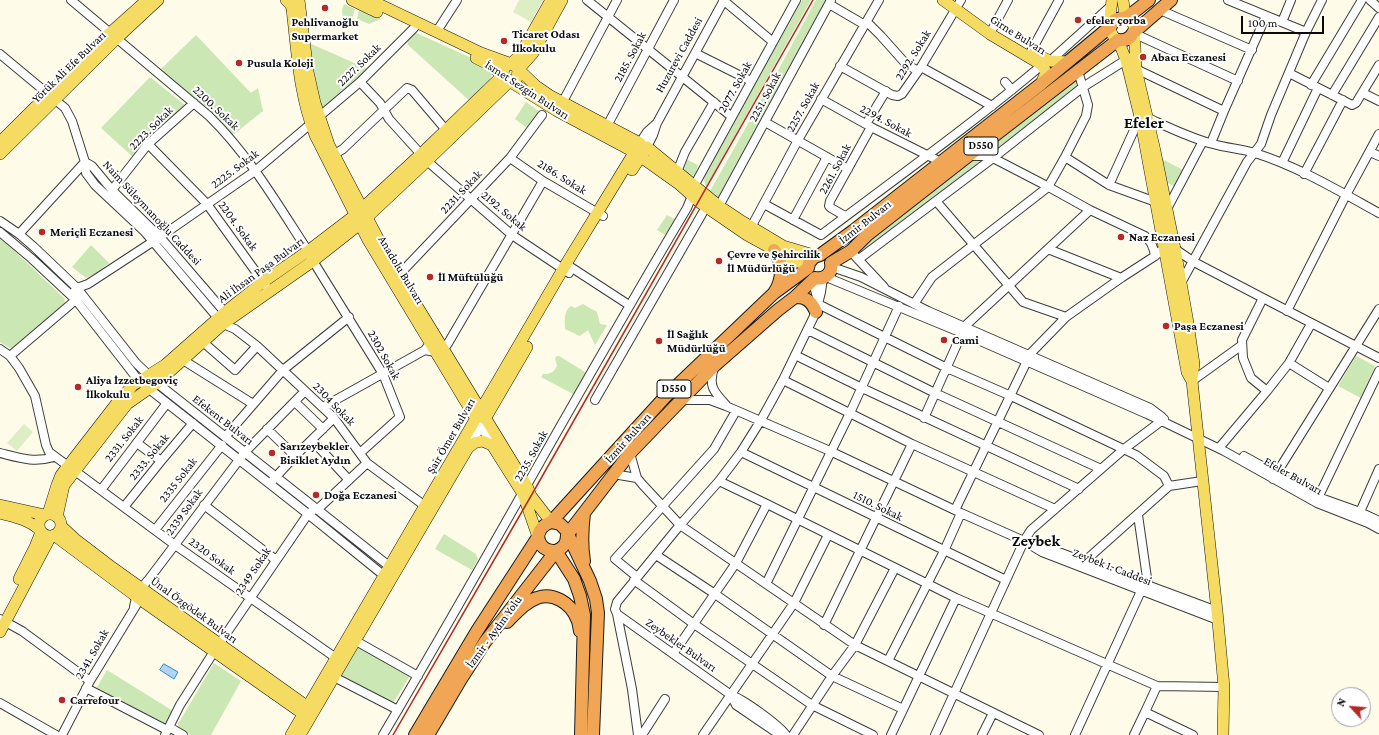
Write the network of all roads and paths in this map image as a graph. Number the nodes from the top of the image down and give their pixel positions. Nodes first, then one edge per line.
1 (71, 0) edge
2 (158, 0) edge
3 (286, 0) edge
4 (370, 0) edge
5 (456, 0) edge
6 (550, 0) edge
7 (562, 0) edge
8 (587, 0) edge
9 (617, 0) edge
10 (674, 0) edge
11 (723, 0) edge
12 (796, 0) edge
13 (879, 0) edge
14 (943, 0) edge
15 (1008, 0) edge
16 (1059, 0) edge
17 (1123, 0) edge
18 (1150, 0) edge
19 (1171, 0) edge
20 (1228, 0) edge
21 (1291, 0) edge
22 (1322, 0) edge
23 (1362, 0) edge
24 (1370, 0) edge
25 (355, 1) edge
26 (830, 2) edge
27 (1112, 2) edge
28 (1239, 2) edge
29 (300, 3) edge
30 (957, 3) edge
31 (143, 4) edge
32 (1379, 8) edge
33 (1160, 10) junction
34 (1266, 16) junction
35 (608, 17) junction
36 (1125, 17) junction
37 (1379, 17) edge
38 (1282, 22) junction
39 (866, 24) junction
40 (1110, 26) junction
41 (414, 28) junction
42 (993, 28) junction
43 (437, 31) junction
44 (1306, 32) junction
45 (1133, 33) junction
46 (113, 36) junction
47 (1118, 40) junction
48 (773, 42) junction
49 (648, 48) junction
50 (1252, 50) junction
51 (695, 53) junction
52 (0, 54) edge
53 (1029, 54) junction
54 (1130, 56) junction
55 (1068, 62) junction
56 (1046, 63) junction
57 (840, 66) junction
58 (1379, 66) edge
59 (515, 67) junction
60 (920, 69) junction
61 (1136, 69) junction
62 (1078, 71) junction
63 (1289, 73) junction
64 (682, 76) junction
65 (506, 78) junction
66 (751, 81) junction
67 (1238, 81) junction
68 (360, 82) junction
69 (1005, 82) dead end
70 (1041, 84) junction
71 (1314, 86) junction
72 (1083, 87) junction
73 (1012, 90) junction
74 (886, 91) junction
75 (1363, 92) junction
76 (1332, 95) junction
77 (52, 96) junction
78 (822, 99) junction
79 (1343, 100) junction
80 (1379, 101) edge
81 (714, 102) junction
82 (194, 103) junction
83 (992, 106) junction
84 (560, 107) junction
85 (384, 110) junction
86 (1224, 111) junction
87 (542, 115) dead end
88 (732, 117) junction
89 (1144, 118) junction
90 (315, 120) junction
91 (765, 122) junction
92 (1162, 124) junction
93 (607, 126) junction
94 (869, 126) junction
95 (446, 130) junction
96 (1379, 134) edge
97 (993, 136) junction
98 (1153, 139) junction
99 (798, 140) junction
100 (1203, 141) junction
101 (0, 142) edge
102 (1211, 143) junction
103 (148, 144) junction
104 (640, 150) junction
105 (1370, 152) junction
106 (1254, 153) junction
107 (0, 154) edge
108 (926, 155) junction
109 (331, 156) junction
110 (968, 156) junction
111 (1379, 156) edge
112 (827, 157) junction
113 (1065, 157) junction
114 (424, 158) junction
115 (510, 158) junction
116 (992, 158) junction
117 (85, 162) junction
118 (941, 162) junction
119 (1282, 163) junction
120 (848, 169) junction
121 (255, 171) junction
122 (677, 172) junction
123 (1304, 174) junction
124 (543, 181) junction
125 (1109, 184) junction
126 (1048, 187) junction
127 (112, 190) junction
128 (693, 191) junction
129 (1346, 195) junction
130 (470, 199) junction
131 (936, 201) junction
132 (1156, 202) junction
133 (207, 204) junction
134 (764, 204) junction
135 (720, 206) junction
136 (706, 208) junction
137 (1167, 209) junction
138 (1090, 210) junction
139 (1379, 213) edge
140 (600, 214) junction
141 (361, 216) junction
142 (845, 216) junction
143 (793, 220) junction
144 (0, 221) edge
145 (1160, 225) junction
146 (750, 231) junction
147 (0, 232) edge
148 (19, 234) junction
149 (512, 235) junction
150 (1145, 236) junction
151 (160, 237) junction
152 (152, 242) junction
153 (974, 245) junction
154 (1048, 249) junction
155 (774, 250) junction
156 (1171, 253) junction
157 (855, 255) junction
158 (311, 256) junction
159 (819, 256) junction
160 (1155, 256) junction
161 (1194, 262) junction
162 (568, 269) junction
163 (820, 272) junction
164 (396, 278) junction
165 (1121, 278) junction
166 (1181, 283) junction
167 (1009, 286) junction
168 (266, 287) junction
169 (80, 291) junction
170 (887, 291) junction
171 (774, 293) junction
172 (795, 297) junction
173 (73, 298) junction
174 (1263, 298) junction
175 (914, 304) junction
176 (629, 305) junction
177 (817, 306) junction
178 (899, 306) junction
179 (1379, 309) edge
180 (1287, 311) junction
181 (349, 317) junction
182 (1066, 317) junction
183 (226, 320) junction
184 (1312, 324) junction
185 (963, 329) junction
186 (808, 330) junction
187 (884, 338) junction
188 (203, 342) junction
189 (1242, 345) junction
190 (257, 346) junction
191 (434, 347) junction
192 (1355, 347) junction
193 (0, 349) edge
194 (795, 355) junction
195 (10, 356) junction
196 (1028, 358) junction
197 (1379, 358) edge
198 (183, 360) junction
199 (873, 363) junction
200 (1289, 363) junction
201 (714, 366) junction
202 (947, 368) junction
203 (283, 370) junction
204 (1379, 371) edge
205 (383, 374) junction
206 (783, 380) junction
207 (1192, 381) junction
208 (148, 382) junction
209 (862, 388) junction
210 (1329, 388) junction
211 (305, 391) junction
212 (492, 392) junction
213 (1267, 392) junction
214 (935, 393) junction
215 (470, 394) junction
216 (1011, 396) junction
217 (595, 400) dead end
218 (682, 400) junction
219 (294, 402) junction
220 (167, 404) junction
221 (253, 404) junction
222 (726, 406) junction
223 (323, 407) junction
224 (736, 411) junction
225 (850, 413) junction
226 (334, 418) junction
227 (924, 418) junction
228 (481, 419) junction
229 (761, 420) junction
230 (1163, 420) junction
231 (998, 422) junction
232 (194, 423) junction
233 (323, 429) junction
234 (267, 430) junction
235 (1197, 434) junction
236 (225, 437) junction
237 (312, 440) junction
238 (137, 443) junction
239 (912, 444) junction
240 (222, 445) junction
241 (492, 445) junction
242 (987, 445) junction
243 (1221, 446) junction
244 (468, 448) junction
245 (1124, 449) junction
246 (830, 451) junction
247 (244, 452) junction
248 (630, 452) junction
249 (741, 452) junction
250 (0, 453) edge
251 (360, 453) junction
252 (295, 456) junction
253 (54, 457) junction
254 (239, 459) junction
255 (161, 461) junction
256 (368, 463) junction
257 (71, 468) junction
258 (1102, 469) junction
259 (1379, 469) edge
260 (974, 472) junction
261 (613, 474) junction
262 (276, 477) junction
263 (1275, 477) junction
264 (637, 478) junction
265 (349, 480) junction
266 (894, 481) junction
267 (1202, 481) junction
268 (719, 482) junction
269 (270, 484) junction
270 (1169, 486) junction
271 (813, 487) junction
272 (1079, 489) junction
273 (101, 490) junction
274 (525, 490) junction
275 (1317, 500) junction
276 (767, 504) junction
277 (0, 505) edge
278 (204, 505) junction
279 (662, 506) junction
280 (124, 507) junction
281 (428, 508) junction
282 (1055, 509) junction
283 (311, 511) junction
284 (585, 512) junction
285 (958, 512) junction
286 (1360, 512) junction
287 (0, 514) edge
288 (1138, 515) junction
289 (53, 518) junction
290 (876, 518) junction
291 (797, 519) junction
292 (551, 522) junction
293 (1379, 522) edge
294 (680, 525) junction
295 (1379, 529) edge
296 (155, 530) junction
297 (46, 533) junction
298 (568, 535) junction
299 (828, 535) junction
300 (538, 537) junction
301 (1027, 542) junction
302 (175, 545) junction
303 (556, 551) junction
304 (860, 551) junction
305 (944, 551) junction
306 (656, 555) junction
307 (276, 560) junction
308 (1084, 562) junction
309 (736, 563) junction
310 (896, 568) junction
311 (390, 574) junction
312 (636, 578) junction
313 (150, 580) joint
314 (1006, 580) junction
315 (590, 581) junction
316 (766, 584) junction
317 (927, 584) junction
318 (1148, 585) junction
319 (1140, 591) junction
320 (715, 594) junction
321 (140, 596) junction
322 (250, 598) junction
323 (956, 598) junction
324 (794, 603) junction
325 (990, 613) junction
326 (617, 614) junction
327 (1218, 615) junction
328 (2, 619) edge
329 (694, 624) junction
330 (824, 624) junction
331 (0, 632) edge
332 (772, 635) junction
333 (356, 641) junction
334 (485, 642) junction
335 (855, 645) junction
336 (217, 647) junction
337 (583, 652) junction
338 (673, 654) junction
339 (336, 658) junction
340 (888, 661) junction
341 (752, 664) junction
342 (1107, 664) junction
343 (418, 676) junction
344 (832, 676) junction
345 (919, 676) junction
346 (334, 677) junction
347 (88, 685) junction
348 (1157, 686) junction
349 (1224, 687) junction
350 (954, 693) junction
351 (731, 694) junction
352 (665, 699) dead end
353 (0, 703) edge
354 (812, 705) junction
355 (903, 709) junction
356 (398, 710) junction
357 (1145, 712) junction
358 (309, 713) junction
359 (993, 713) junction
360 (167, 731) edge
361 (1034, 734) edge
362 (56, 735) edge
363 (62, 735) edge
364 (183, 735) edge
365 (291, 735) edge
366 (300, 735) edge
367 (383, 735) edge
368 (416, 735) edge
369 (428, 735) edge
370 (580, 735) edge
371 (594, 735) edge
372 (638, 735) edge
373 (642, 735) edge
374 (703, 735) edge
375 (780, 735) edge
376 (786, 735) edge
377 (793, 735) edge
378 (873, 735) edge
379 (891, 735) edge
380 (935, 735) edge
381 (982, 735) edge
382 (1075, 735) edge
383 (1134, 735) edge
384 (1193, 735) edge
385 (1223, 735) edge

1 - 46 street, 2200. Sokak
2 - 31 main road, Yörük Ali Efe Bulvarı
3 - 90 main road, Anadolu Bulvarı
4 - 43 main road
5 - 43 street
6 - 59 main road
7 - 59 main road
8 - 35 street
9 - 35 street
10 - 49 street, 2185. Sokak
11 - 48 street
11 - 51 street, Huzurevi Caddesi
12 - 48 street, 2077. Sokak
13 - 39 street, 2257. Sokak
14 - 30 main road, Girne Bulvarı
15 - 42 street
16 - 53 street
17 - 36 main road
18 - 36 highway, İzmir Bulvarı / D550
19 - 33 highway, İzmir Bulvarı / D550
20 - 28 street
21 - 38 street
22 - 44 street
23 - 71 street
24 - 32 street
25 - 41 main road, İsmet Sezgin Bulvarı
26 - 39 street
26 - 91 street, 2251. Sokak
27 - 40 main road
27 - 56 street
28 - 34 street
29 - 90 main road, Anadolu Bulvarı
30 - 42 main road, Girne Bulvarı
30 - 53 main road, Girne Bulvarı
30 - 60 street, 2292. Sokak
31 - 46 main road, Yörük Ali Efe Bulvarı
33 - 45 highway, İzmir Bulvarı / D550
33 - 50 street
34 - 38 street
34 - 50 street
35 - 49 street
35 - 84 street
36 - 40 highway, İzmir Bulvarı / D550
36 - 45 main road
37 - 76 street
38 - 44 street
39 - 57 street, 2257. Sokak
39 - 60 street
40 - 47 main road
40 - 55 highway, İzmir Bulvarı / D550
41 - 65 main road, İsmet Sezgin Bulvarı
41 - 68 street, 2227. Sokak
42 - 53 main road, Girne Bulvarı
43 - 59 main road
44 - 63 street
45 - 47 highway, İzmir Bulvarı / D550
45 - 54 main road
45 - 67 street
46 - 77 main road, Yörük Ali Efe Bulvarı
46 - 82 street, 2200. Sokak
47 - 54 main road
47 - 62 highway, İzmir Bulvarı / D550
48 - 66 street, 2077. Sokak
49 - 64 street
49 - 93 street, 2185. Sokak
50 - 67 street
51 - 64 street, Huzurevi Caddesi
51 - 66 street
52 - 77 street, Naim Süleymanoğlu Caddesi
53 - 56 main road, Girne Bulvarı
54 - 61 main road
54 - 72 street
54 - 89 main road
55 - 56 main road, Girne Bulvarı
55 - 70 highway, İzmir Bulvarı / D550
56 - 70 main road, Girne Bulvarı
56 - 73 street
57 - 74 street, 2292. Sokak
57 - 78 street, 2257. Sokak
58 - 75 street
59 - 65 main road, Ali İhsan Paşa Bulvarı
59 - 84 main road, İsmet Sezgin Bulvarı
60 - 74 street, 2292. Sokak
60 - 83 street
61 - 86 street
61 - 89 main road
62 - 72 street
62 - 97 highway, İzmir Bulvarı / D550
63 - 71 street
63 - 106 street
64 - 81 street
64 - 104 street, Huzurevi Caddesi
65 - 84 main road, İsmet Sezgin Bulvarı
65 - 95 main road, Ali İhsan Paşa Bulvarı
65 - 114 main road, Ali İhsan Paşa Bulvarı
66 - 88 street, 2077. Sokak
67 - 86 street
68 - 85 street, 2192. Sokak
68 - 90 street, 2227. Sokak
69 - 73 street
70 - 118 highway, İzmir Bulvarı / D550
71 - 76 street
71 - 119 street
72 - 113 street
72 - 116 street
73 - 83 street
74 - 94 street, 2261. Sokak
75 - 79 street
75 - 80 street
76 - 79 street
77 - 101 main road, Yörük Ali Efe Bulvarı
77 - 107 main road, Yörük Ali Efe Bulvarı
77 - 117 street, Naim Süleymanoğlu Caddesi
78 - 94 street, 2294. Sokak
78 - 99 street, 2257. Sokak
79 - 123 street
81 - 88 street
81 - 122 street
82 - 103 street, 2223. Sokak
82 - 121 street, 2200. Sokak
83 - 108 street
84 - 93 main road, İsmet Sezgin Bulvarı
84 - 104 main road, İsmet Sezgin Bulvarı
85 - 95 street
85 - 109 street
85 - 114 street, 2192. Sokak
86 - 102 street
87 - 115 street, 2231. Sokak
88 - 128 street, 2077. Sokak
89 - 92 street
89 - 98 main road
89 - 125 street
89 - 132 main road
90 - 109 main road, Anadolu Bulvarı
90 - 121 street, 2225. Sokak
91 - 99 street
91 - 135 street, 2251. Sokak
92 - 98 street
92 - 100 street
93 - 104 main road, İsmet Sezgin Bulvarı
94 - 108 street, 2294. Sokak
94 - 120 street, 2261. Sokak
95 - 114 main road, Ali İhsan Paşa Bulvarı
96 - 105 street
97 - 110 highway, İzmir Bulvarı / D550
97 - 116 street
98 - 137 main road
99 - 112 street
99 - 134 street, 2257. Sokak
100 - 102 street
100 - 137 street
102 - 106 street
103 - 127 street, 2223. Sokak
103 - 133 street, 2204. Sokak
104 - 122 main road, İsmet Sezgin Bulvarı
104 - 128 main road, İsmet Sezgin Bulvarı
104 - 140 main road, Şair Ömer Bulvarı
105 - 111 street
105 - 129 street
106 - 119 street
106 - 161 street
108 - 118 street, 2294. Sokak
108 - 142 street
109 - 141 main road, Anadolu Bulvarı
110 - 116 street
110 - 157 highway, İzmir Bulvarı / D550
112 - 120 street
112 - 143 street
113 - 125 street
113 - 126 street
114 - 130 street, 2192. Sokak
114 - 141 main road, Ali İhsan Paşa Bulvarı
115 - 124 street, 2186. Sokak
115 - 130 street, 2231. Sokak
116 - 126 street
116 - 131 street
117 - 127 street, Naim Süleymanoğlu Caddesi
117 - 148 street
117 - 152 street, Naim Süleymanoğlu Caddesi
118 - 159 highway, İzmir Bulvarı / D550
119 - 123 street
120 - 142 street, 2261. Sokak
121 - 133 street, 2225. Sokak
121 - 158 street, 2200. Sokak
122 - 128 main road, İsmet Sezgin Bulvarı
123 - 129 street
124 - 140 street, 2186. Sokak
124 - 149 street
125 - 132 street
126 - 138 street
126 - 153 street
127 - 151 street, Naim Süleymanoğlu Caddesi
128 - 135 main road, İsmet Sezgin Bulvarı
128 - 136 main road, İsmet Sezgin Bulvarı
128 - 176 street, 2235. Sokak
129 - 139 street
129 - 180 street
130 - 149 street, 2192. Sokak
130 - 164 street, 2231. Sokak
131 - 153 street
131 - 157 street
132 - 145 main road
133 - 151 street, 2225. Sokak
133 - 168 street, 2204. Sokak
134 - 143 street
134 - 146 street, 2257. Sokak
135 - 146 main road, İsmet Sezgin Bulvarı
136 - 146 main road, İsmet Sezgin Bulvarı
136 - 217 street
137 - 156 main road
138 - 150 street
138 - 154 street
140 - 162 main road, Şair Ömer Bulvarı
141 - 158 main road, Ali İhsan Paşa Bulvarı
141 - 164 main road, Anadolu Bulvarı
142 - 143 street
144 - 148 street, Efekent Bulvarı
145 - 150 street
145 - 156 main road
146 - 155 main road, İsmet Sezgin Bulvarı
146 - 159 main road, İsmet Sezgin Bulvarı
147 - 173 street, Efekent Bulvarı
148 - 169 street, Efekent Bulvarı
149 - 162 street, 2192. Sokak
149 - 191 street
150 - 160 street
151 - 152 street, 2225. Sokak
151 - 183 street, Naim Süleymanoğlu Caddesi
152 - 169 street, 2225. Sokak
152 - 183 street, Naim Süleymanoğlu Caddesi
153 - 167 street
153 - 175 street
154 - 165 street
154 - 167 street
155 - 163 main road, İsmet Sezgin Bulvarı
155 - 171 highway
156 - 160 street
156 - 161 street
156 - 166 main road
156 - 207 main road
157 - 163 highway, İzmir Bulvarı / D550
157 - 170 street
158 - 168 main road, Ali İhsan Paşa Bulvarı
158 - 181 street, 2302 Sokak
159 - 163 highway, İsmet Sezgin Bulvarı
160 - 165 street
161 - 166 street
161 - 174 street
162 - 176 street, 2192. Sokak
162 - 212 main road, Şair Ömer Bulvarı
162 - 228 main road, Şair Ömer Bulvarı
163 - 170 street
163 - 171 highway, İzmir Bulvarı / D550
163 - 172 highway, İzmir Bulvarı / D550
163 - 177 street
163 - 178 street
164 - 191 main road, Anadolu Bulvarı
165 - 182 street
166 - 207 main road
167 - 182 street
167 - 185 street
168 - 183 main road, Ali İhsan Paşa Bulvarı
169 - 173 street
169 - 208 street, Efekent Bulvarı
170 - 175 street
171 - 292 highway, İzmir Bulvarı / D550
172 - 177 highway
172 - 201 highway, İzmir Bulvarı / D550
173 - 195 street
173 - 208 street, Efekent Bulvarı
174 - 180 street
174 - 189 street
175 - 185 street
176 - 274 street, 2235. Sokak
177 - 186 street
177 - 187 street
178 - 185 street
178 - 187 street
179 - 192 street
180 - 184 street
181 - 203 street
181 - 205 street, 2302 Sokak
182 - 196 street
183 - 188 main road, Ali İhsan Paşa Bulvarı
183 - 190 street, 2304 Sokak
183 - 208 main road, Ali İhsan Paşa Bulvarı
184 - 192 street
184 - 200 street
185 - 196 street
185 - 202 street
186 - 194 street
186 - 199 street
187 - 199 street
187 - 202 street
188 - 190 street
188 - 198 main road, Ali İhsan Paşa Bulvarı
189 - 207 street
189 - 213 street
190 - 203 street, 2304 Sokak
191 - 205 street
191 - 215 main road, Anadolu Bulvarı
191 - 228 main road, Anadolu Bulvarı
192 - 197 street
192 - 210 street
193 - 195 street
194 - 206 street
194 - 209 street
195 - 253 street
196 - 216 street
196 - 230 street
196 - 230 street
198 - 208 main road, Ali İhsan Paşa Bulvarı
198 - 221 street
199 - 209 street
199 - 214 street
200 - 210 street
200 - 213 street
201 - 218 highway, İzmir Bulvarı / D550
201 - 222 street
202 - 214 street
202 - 216 street
203 - 211 street, 2304 Sokak
203 - 221 street
204 - 275 street
205 - 223 street
205 - 251 street, 2302 Sokak
206 - 225 street
206 - 229 street
207 - 235 main road
208 - 220 street, Efekent Bulvarı
208 - 236 street, Efekent Bulvarı
208 - 257 main road, Ali İhsan Paşa Bulvarı
209 - 225 street
209 - 227 street
210 - 263 street
211 - 219 street, 2339 Sokak
211 - 223 street, 2304 Sokak
212 - 215 main road
212 - 228 main road, Şair Ömer Bulvarı
213 - 243 street
214 - 227 street
214 - 231 street
215 - 228 main road, Anadolu Bulvarı
216 - 231 street
216 - 245 street
218 - 222 street
218 - 248 highway, İzmir Bulvarı / D550
219 - 233 street
219 - 234 street, 2339 Sokak
220 - 232 street, Efekent Bulvarı
220 - 238 street, 2331. Sokak
221 - 236 street
222 - 224 street
223 - 226 street, 2304 Sokak
224 - 229 street
224 - 279 street
225 - 239 street
225 - 246 street
226 - 233 street
226 - 251 street, 2304 Sokak
227 - 242 street
228 - 241 street, Anadolu Bulvarı
228 - 244 street, Şair Ömer Bulvarı
228 - 274 main road, Anadolu Bulvarı
228 - 281 main road, Şair Ömer Bulvarı
229 - 246 street
229 - 249 street
230 - 235 street, Efeler Bulvarı
230 - 245 street
231 - 242 street
231 - 258 street
232 - 240 street, Efekent Bulvarı
232 - 255 street, 2333. Sokak
233 - 237 street
234 - 247 street, 2339 Sokak
234 - 252 street
235 - 243 street, Efeler Bulvarı
235 - 267 main road
236 - 247 street, Efekent Bulvarı
237 - 252 street
237 - 265 street
238 - 255 street
238 - 273 street, 2331. Sokak
239 - 260 street
239 - 266 street
240 - 254 street, Efekent Bulvarı
240 - 296 street, 2335 Sokak
241 - 244 main road
241 - 274 main road, Anadolu Bulvarı
242 - 260 street
242 - 272 street
243 - 263 street, Efeler Bulvarı
244 - 281 main road, Şair Ömer Bulvarı
245 - 258 street
245 - 270 street
246 - 266 street
246 - 271 street
247 - 254 street, 2339 Sokak
247 - 262 street, Efekent Bulvarı
248 - 261 highway, İzmir Bulvarı / D550
248 - 264 street
249 - 268 street
249 - 271 street, 1510. Sokak
250 - 253 street
251 - 256 street, 2304 Sokak
252 - 262 street
253 - 257 street, 2320 Sokak
254 - 269 street, Efekent Bulvarı
254 - 278 street, 2339 Sokak
255 - 280 street, 2333. Sokak
256 - 265 street, 2349 Sokak
256 - 281 street, 2304 Sokak
257 - 273 street, 2320 Sokak
257 - 289 main road, Ali İhsan Paşa Bulvarı
258 - 272 street
259 - 286 street
260 - 282 street
260 - 285 street
261 - 264 street
261 - 284 highway, İzmir Bulvarı / D550
262 - 269 street
262 - 283 street, Efekent Bulvarı
263 - 275 street, Efeler Bulvarı
264 - 279 street
265 - 283 street, 2349 Sokak
266 - 285 street
266 - 290 street
267 - 270 street
267 - 327 main road
268 - 276 street
268 - 294 street
269 - 283 street, Efekent Bulvarı
270 - 288 street
271 - 290 street, 1510. Sokak
271 - 291 street
272 - 282 street
273 - 280 street, 2320 Sokak
274 - 292 main road, Anadolu Bulvarı
274 - 300 main road, Anadolu Bulvarı
274 - 343 street, 2235. Sokak
275 - 286 street, Efeler Bulvarı
275 - 295 street, Efeler Bulvarı
276 - 291 street
276 - 309 street
277 - 289 main road, Ünal Özgödek Bulvarı
278 - 302 street, 2339 Sokak
278 - 307 street
279 - 294 street
279 - 312 street
280 - 296 street, 2320 Sokak
281 - 311 main road, Şair Ömer Bulvarı
282 - 301 street
283 - 307 street, 2349 Sokak
283 - 311 street, Efekent Bulvarı
284 - 298 highway, İzmir Bulvarı / D550
284 - 315 highway
285 - 301 street
285 - 305 street
286 - 293 street, Efeler Bulvarı
287 - 297 main road, Ünal Özgödek Bulvarı
288 - 308 street
288 - 318 street
289 - 297 main road
289 - 297 main road
289 - 321 main road, Ünal Özgödek Bulvarı
290 - 304 street
290 - 305 street, 1510. Sokak
291 - 299 street
291 - 316 street
292 - 298 highway
292 - 300 highway, İzmir Bulvarı / D550
294 - 306 street
294 - 309 street
296 - 302 street, 2320 Sokak
297 - 321 main road, Ünal Özgödek Bulvarı
297 - 328 main road
298 - 303 highway, İzmir - Aydın Yolu / D550
298 - 315 highway
299 - 304 street
299 - 324 street
300 - 303 highway
300 - 368 highway, İzmir - Aydın Yolu / D550
301 - 308 street, Zeybek 1. Caddesi
301 - 314 street
301 - 319 street, Zeybek 1. Caddesi
302 - 313 street, 2339 Sokak
302 - 322 street, 2320 Sokak
303 - 334 highway, İzmir - Aydın Yolu / D550
303 - 337 highway
304 - 310 street
304 - 330 street
305 - 314 street, 1510. Sokak
305 - 317 street
306 - 312 street
306 - 320 street
307 - 322 street, 2349 Sokak
308 - 318 street, Zeybek 1. Caddesi
309 - 316 street
309 - 320 street
310 - 317 street
310 - 335 street
311 - 333 main road, Şair Ömer Bulvarı
311 - 339 main road, Şair Ömer Bulvarı
312 - 326 street
312 - 329 street
313 - 321 street, 2341. Sokak
314 - 325 street
315 - 371 highway
316 - 324 street
317 - 323 street
317 - 340 street
318 - 327 street, Zeybek 1. Caddesi
319 - 327 street, Zeybek 1. Caddesi
319 - 342 street
320 - 329 street
320 - 332 street
321 - 336 main road, Ünal Özgödek Bulvarı
321 - 347 street, 2341. Sokak
322 - 336 street, 2349 Sokak
322 - 339 street, 2320 Sokak
323 - 325 street
323 - 345 street
324 - 330 street
324 - 332 street
325 - 342 street
325 - 350 street
326 - 338 street, Zeybekler Bulvarı
326 - 372 street
327 - 349 main road
328 - 331 main road
328 - 347 street
329 - 338 street
329 - 341 street
330 - 335 street
332 - 341 street
332 - 344 street
333 - 343 street
333 - 346 main road, Şair Ömer Bulvarı
334 - 337 highway
334 - 369 highway, İzmir - Aydın Yolu / D550
335 - 340 street
335 - 344 street
336 - 358 main road, Ünal Özgödek Bulvarı
336 - 360 street, 2349 Sokak
337 - 370 highway
338 - 351 street, Zeybekler Bulvarı
339 - 358 main road, Şair Ömer Bulvarı
340 - 345 street
341 - 351 street
341 - 354 street
342 - 348 street
342 - 382 street
343 - 356 street, 2235. Sokak
344 - 354 street
344 - 355 street
345 - 350 street
345 - 355 street
346 - 356 street
346 - 358 main road, Şair Ömer Bulvarı
347 - 360 street
347 - 363 street, 2341. Sokak
348 - 349 street
348 - 357 street
349 - 385 main road
350 - 359 street
350 - 380 street
351 - 374 street
351 - 375 street, Zeybekler Bulvarı
351 - 376 street, Zeybekler Bulvarı
352 - 373 street
353 - 362 street
354 - 377 street
354 - 378 street
355 - 379 street
356 - 367 street, 2235. Sokak
357 - 383 street
357 - 384 street
358 - 365 main road, Şair Ömer Bulvarı
358 - 366 main road, Şair Ömer Bulvarı
359 - 361 street
359 - 381 street
360 - 364 street

